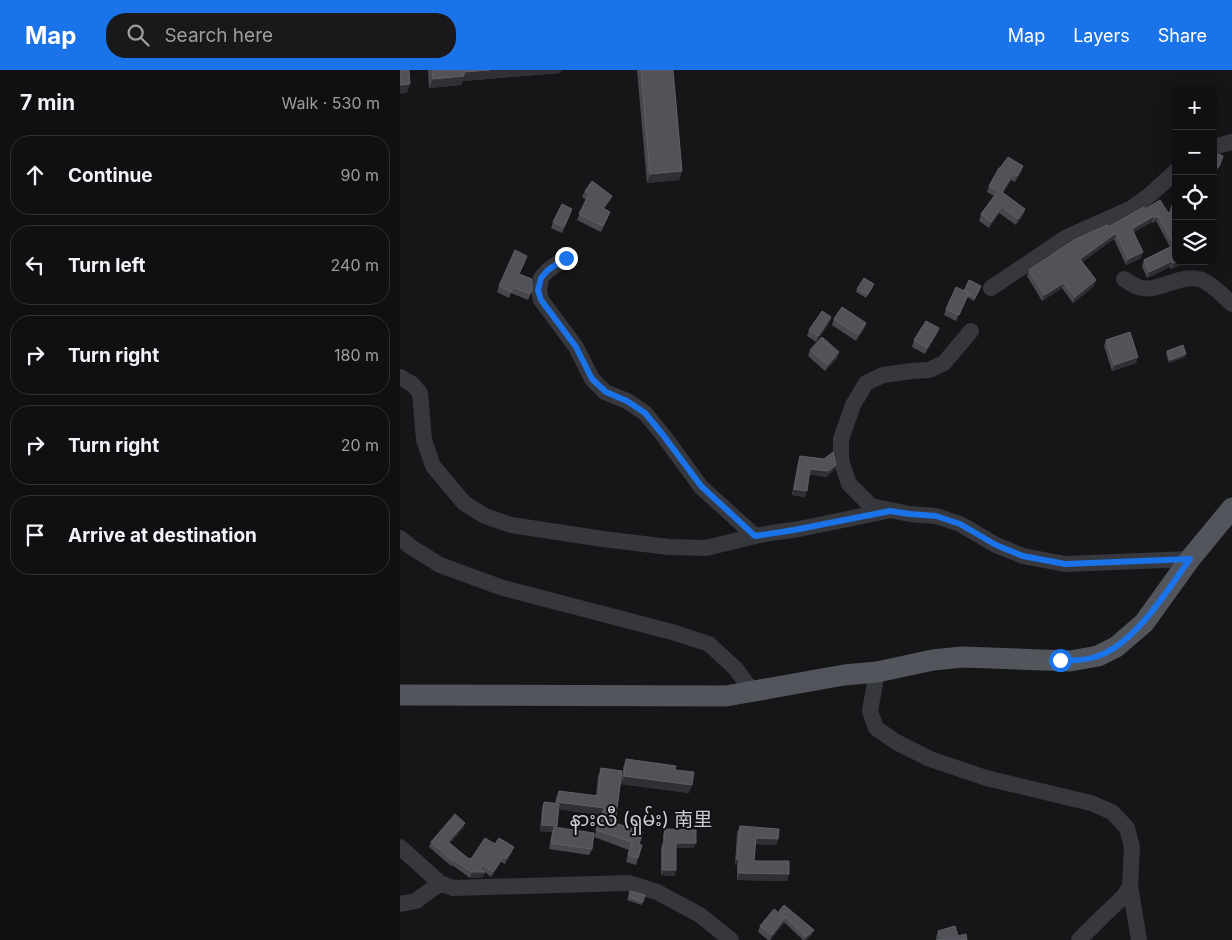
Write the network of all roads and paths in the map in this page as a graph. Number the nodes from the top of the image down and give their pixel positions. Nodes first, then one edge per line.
1 (1232, 142) edge
2 (1217, 146) edge
3 (1172, 175) edge
4 (566, 258) dead end
5 (1124, 279) dead end
6 (991, 288) dead end
7 (1232, 304) edge
8 (971, 331) dead end
9 (400, 377) edge
10 (890, 511) junction
11 (1228, 521) edge
12 (755, 536) junction
13 (400, 538) edge
14 (1190, 559) junction
15 (877, 672) junction
16 (752, 691) junction
17 (400, 695) edge
18 (400, 847) edge
19 (440, 883) junction
20 (1130, 886) junction
21 (400, 904) edge
22 (731, 940) edge
23 (1079, 940) edge
24 (1139, 940) edge

1 - 2 street
3 - 6 street
4 - 12 street
5 - 7 street
8 - 10 street
9 - 12 street
10 - 12 street
10 - 14 street
11 - 14 main road
13 - 16 street
14 - 15 main road
15 - 16 main road
15 - 20 street
16 - 17 main road
18 - 19 street
19 - 21 street
19 - 22 street
20 - 23 street
20 - 24 street

